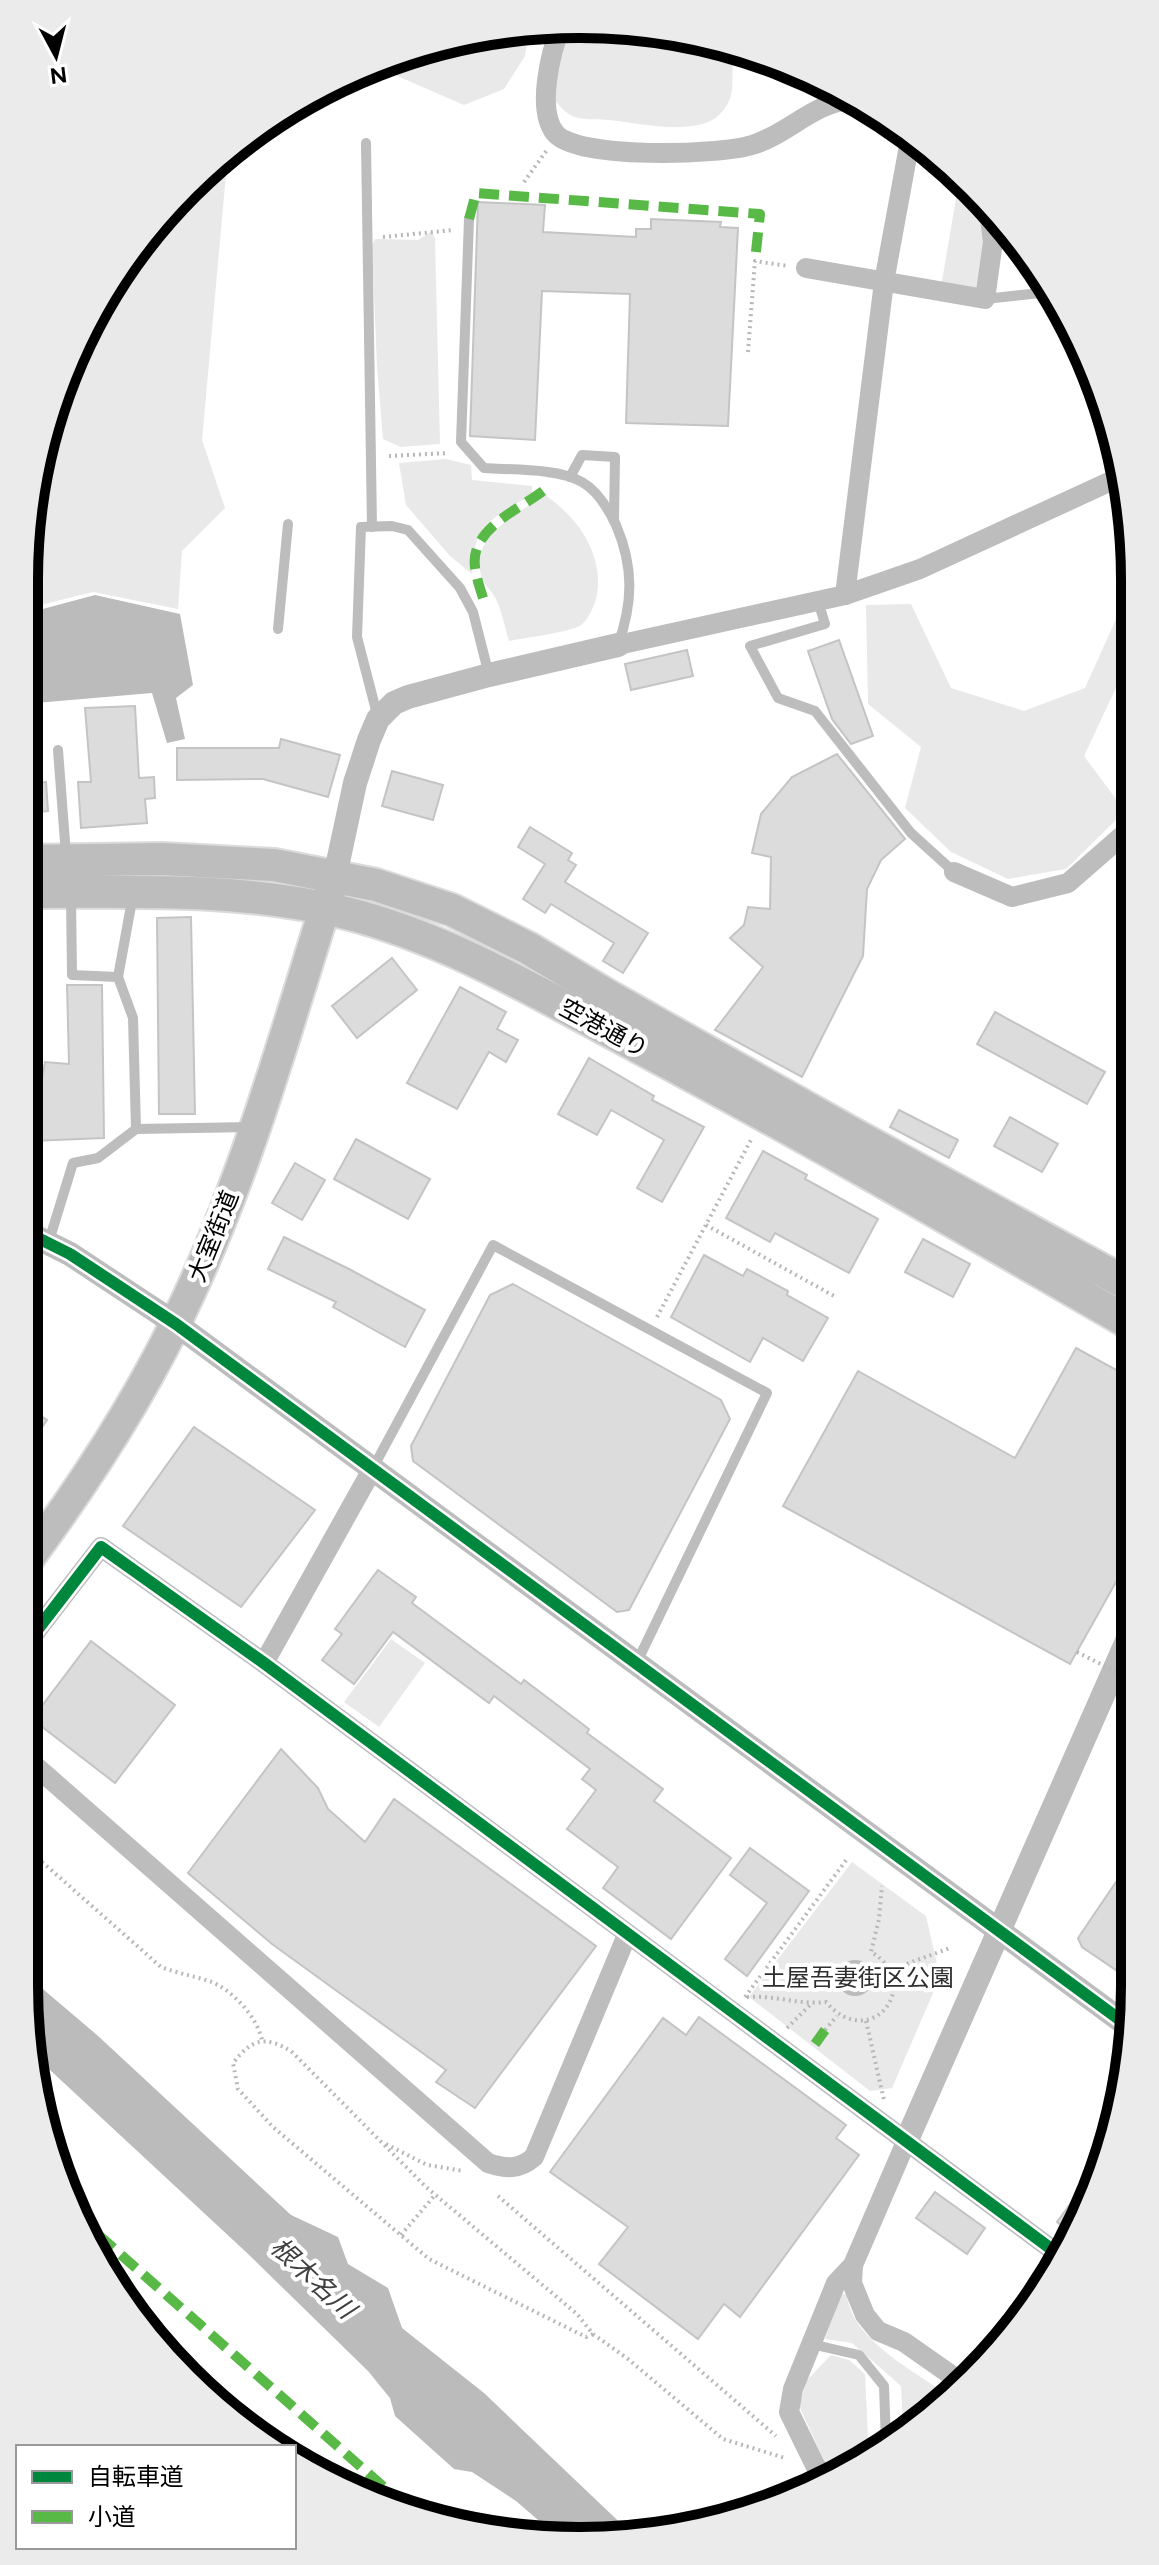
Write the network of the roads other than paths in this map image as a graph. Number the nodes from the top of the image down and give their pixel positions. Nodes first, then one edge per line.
1 (557, 39) edge
2 (834, 102) edge
3 (366, 143) dead end
4 (908, 150) edge
5 (469, 224) road end
6 (991, 227) edge
7 (806, 268) road end
8 (884, 282) junction
9 (1038, 293) edge
10 (985, 299) junction
11 (570, 477) junction
12 (1112, 481) edge
13 (614, 522) junction
14 (288, 524) dead end
15 (372, 527) junction
16 (845, 595) junction
17 (818, 601) junction
18 (278, 629) dead end
19 (618, 645) junction
20 (489, 675) junction
21 (378, 719) junction
22 (58, 750) dead end
23 (1121, 837) edge
24 (38, 866) edge
25 (954, 872) joint
26 (69, 876) junction
27 (335, 876) junction
28 (38, 887) edge
29 (133, 893) junction
30 (324, 909) junction
31 (118, 977) junction
32 (257, 1127) junction
33 (136, 1129) junction
34 (38, 1238) edge
35 (49, 1243) junction
36 (1121, 1280) edge
37 (1121, 1318) edge
38 (176, 1324) junction
39 (373, 1468) junction
40 (38, 1545) edge
41 (38, 1629) edge
42 (1121, 1654) edge
43 (637, 1662) junction
44 (264, 1663) junction
45 (38, 1768) edge
46 (998, 1929) junction
47 (627, 1935) junction
48 (1120, 2020) edge
49 (906, 2142) junction
50 (1052, 2249) edge
51 (853, 2265) junction
52 (811, 2344) junction
53 (953, 2377) edge
54 (886, 2432) edge
55 (820, 2470) edge

1 - 2 street
3 - 15 lane
4 - 8 street
5 - 11 lane
6 - 10 street
7 - 8 street
8 - 10 street
8 - 16 street
9 - 10 lane
11 - 13 lane
11 - 13 lane
12 - 16 street
13 - 19 lane
14 - 18 lane
15 - 20 lane
15 - 21 lane
16 - 17 street
17 - 19 street
17 - 25 lane
19 - 20 street
20 - 21 street
21 - 27 street
22 - 26 lane
23 - 25 street
24 - 26 highway, 空港通り
26 - 27 highway, 空港通り
26 - 28 highway, 空港通り
26 - 29 highway, 空港通り
26 - 31 lane
27 - 30 main road, 大室街道
27 - 36 highway, 空港通り
29 - 30 highway, 空港通り
29 - 31 lane
30 - 32 main road, 大室街道
30 - 37 highway, 空港通り
31 - 33 lane
32 - 33 lane
32 - 38 main road, 大室街道
33 - 35 lane
34 - 35 street
35 - 38 street
38 - 39 street
38 - 40 main road, 大室街道
39 - 43 street
39 - 43 lane
39 - 44 street
41 - 44 street
42 - 46 street
43 - 46 street
44 - 47 street
45 - 47 street
46 - 48 street
46 - 49 street
47 - 49 street
49 - 50 street
49 - 51 street
51 - 52 street
51 - 53 street
52 - 54 lane
52 - 55 street

